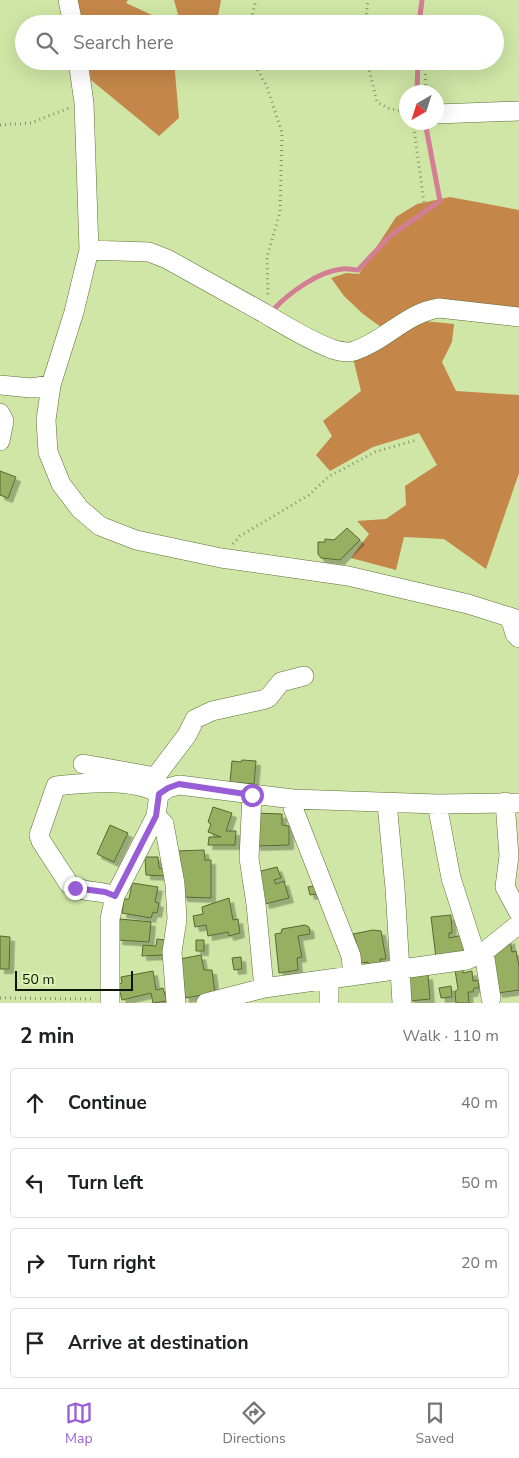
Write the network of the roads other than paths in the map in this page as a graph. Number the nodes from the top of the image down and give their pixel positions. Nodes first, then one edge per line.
1 (68, 0) edge
2 (71, 15) edge
3 (79, 70) edge
4 (519, 111) edge
5 (444, 114) edge
6 (89, 250) junction
7 (519, 317) edge
8 (0, 385) edge
9 (51, 385) junction
10 (0, 413) edge
11 (0, 441) edge
12 (514, 619) edge
13 (519, 638) edge
14 (304, 676) dead end
15 (83, 764) dead end
16 (155, 788) junction
17 (252, 795) junction
18 (293, 799) junction
19 (512, 802) edge
20 (387, 803) junction
21 (437, 804) junction
22 (156, 816) junction
23 (115, 896) junction
24 (519, 913) edge
25 (519, 924) edge
26 (480, 954) junction
27 (399, 969) junction
28 (353, 976) junction
29 (328, 979) junction
30 (264, 988) junction
31 (491, 998) dead end
32 (104, 999) edge
33 (176, 1003) edge
34 (206, 1003) edge
35 (329, 1003) edge
36 (402, 1003) edge

1 - 2 street
3 - 6 street
4 - 5 street
6 - 7 street
6 - 9 street
8 - 9 street
9 - 12 street
10 - 11 street
12 - 13 street
14 - 16 street
15 - 16 street
16 - 17 street
16 - 22 street
16 - 23 street
17 - 18 street
17 - 30 street
18 - 20 street
18 - 28 street
19 - 21 street
19 - 24 street
20 - 21 street
20 - 27 street
21 - 26 street
22 - 23 street
22 - 33 street
23 - 32 street
25 - 26 street
26 - 27 street
26 - 31 street
27 - 28 street
27 - 36 street
28 - 29 street
29 - 30 street
29 - 35 street
30 - 34 street

